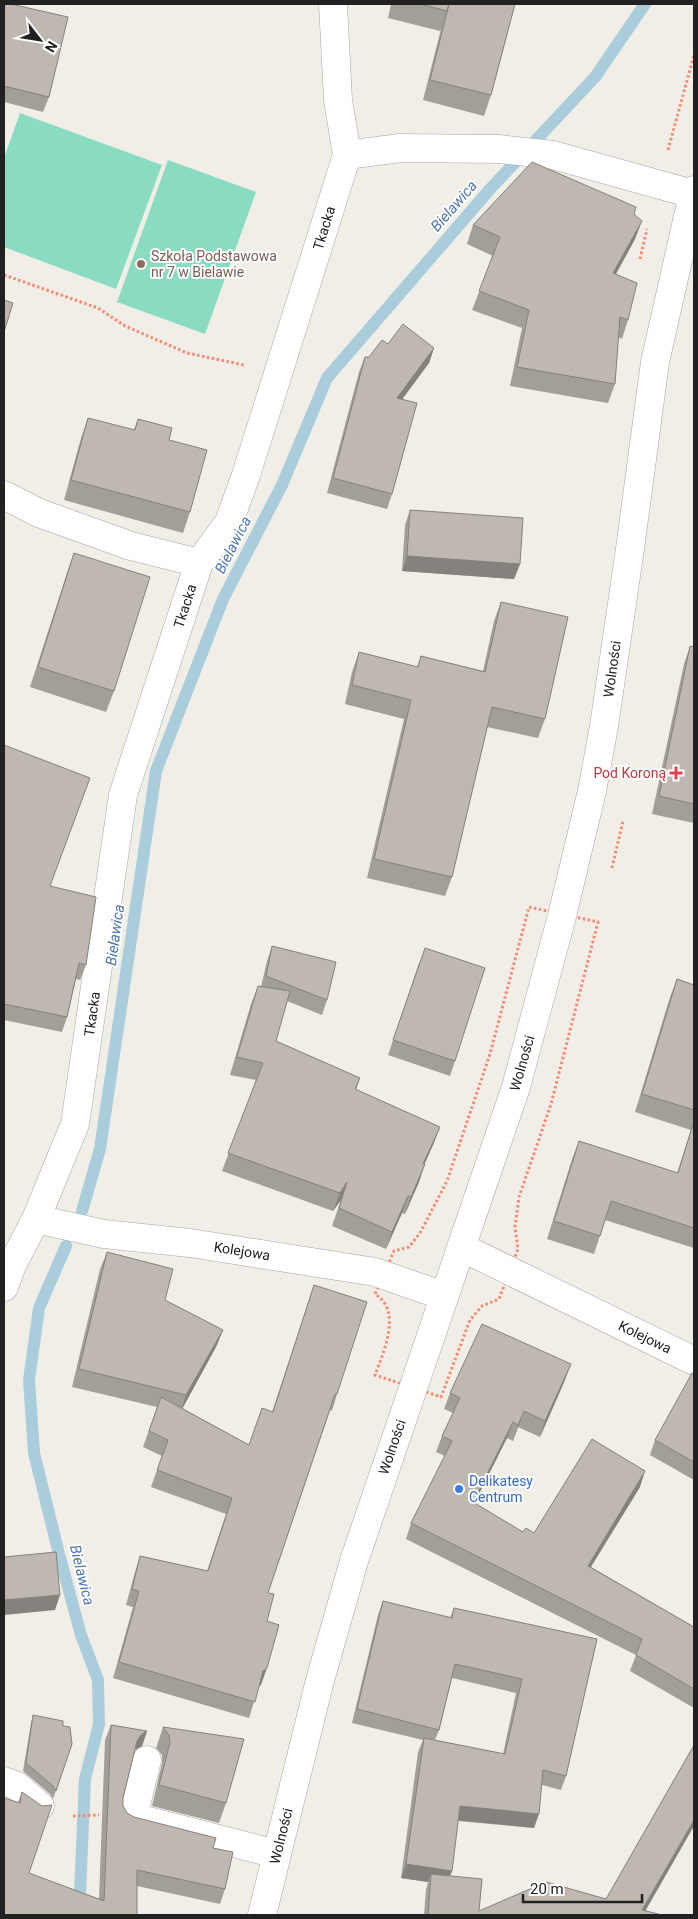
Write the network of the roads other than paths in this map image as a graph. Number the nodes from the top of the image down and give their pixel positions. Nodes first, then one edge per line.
1 (333, 4) edge
2 (347, 155) junction
3 (694, 192) edge
4 (4, 495) edge
5 (199, 563) junction
6 (36, 1218) junction
7 (461, 1247) junction
8 (4, 1288) edge
9 (444, 1296) junction
10 (694, 1361) edge
11 (147, 1760) dead end
12 (4, 1781) edge
13 (40, 1806) edge
14 (276, 1854) junction
15 (262, 1915) edge

1 - 2 street, Tkacka
2 - 3 street
2 - 5 street, Tkacka
3 - 7 street, Wolności
4 - 5 street
5 - 6 street, Tkacka
6 - 8 street, Tkacka
6 - 9 street, Kolejowa
7 - 9 street, Wolności
7 - 10 street, Kolejowa
9 - 14 street, Wolności
11 - 14 street
12 - 13 street
14 - 15 street, Wolności

